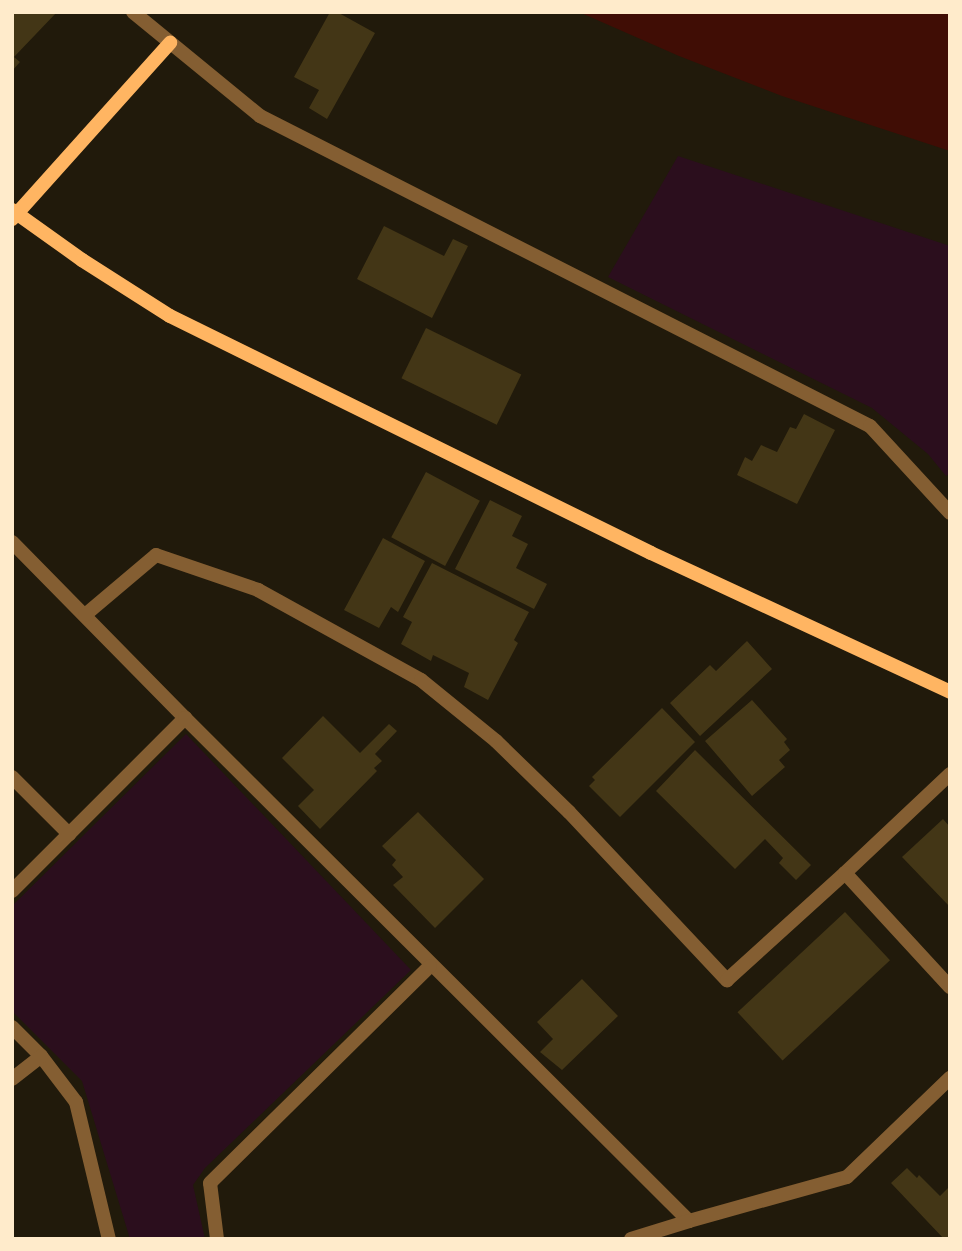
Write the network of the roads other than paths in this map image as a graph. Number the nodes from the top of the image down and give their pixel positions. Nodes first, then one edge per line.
1 (133, 12) edge
2 (170, 43) junction
3 (14, 215) edge
4 (950, 513) edge
5 (12, 542) edge
6 (85, 615) junction
7 (950, 692) edge
8 (185, 718) junction
9 (950, 774) edge
10 (12, 777) edge
11 (69, 834) junction
12 (845, 873) junction
13 (12, 891) edge
14 (430, 966) junction
15 (950, 987) edge
16 (12, 1027) edge
17 (41, 1056) junction
18 (950, 1078) edge
19 (12, 1079) edge
20 (689, 1221) junction
21 (109, 1239) edge
22 (217, 1239) edge
23 (631, 1239) edge

1 - 2 street
2 - 3 street
2 - 4 street
3 - 7 street
5 - 6 street
6 - 8 street
6 - 12 street
8 - 11 street
8 - 14 street
9 - 12 street
10 - 11 street
11 - 13 street
12 - 15 street
14 - 20 street
14 - 22 street
16 - 17 street
17 - 19 street
17 - 21 street
18 - 20 street
20 - 23 street

